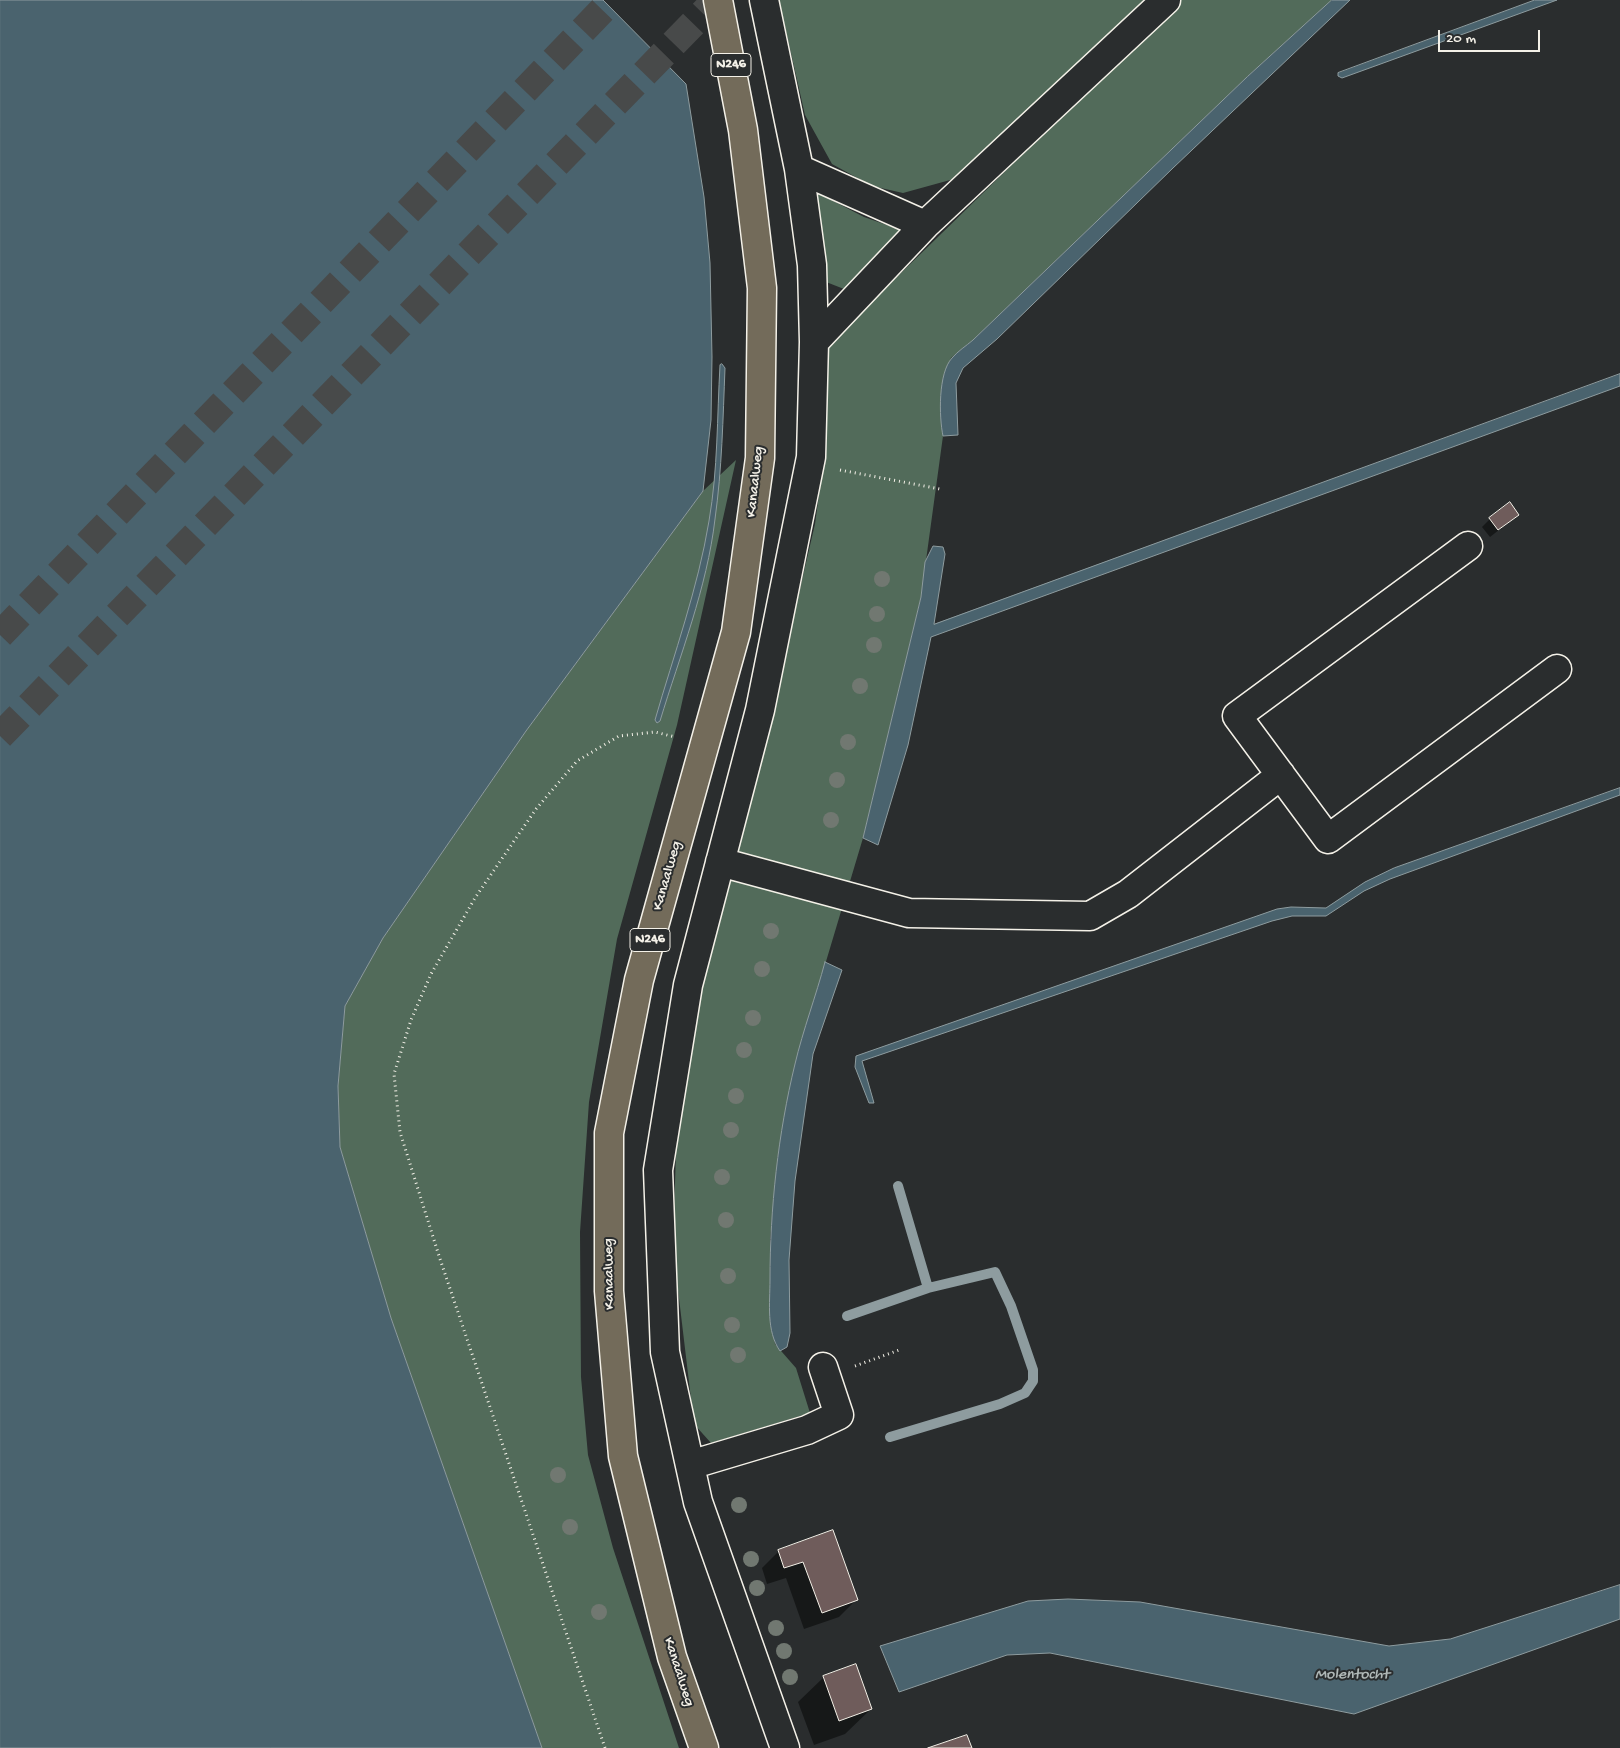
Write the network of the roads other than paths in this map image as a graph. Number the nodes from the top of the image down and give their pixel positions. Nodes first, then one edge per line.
1 (718, 0) edge
2 (764, 0) edge
3 (1166, 0) edge
4 (799, 169) junction
5 (925, 225) junction
6 (814, 342) junction
7 (1468, 546) dead end
8 (1557, 669) dead end
9 (1281, 775) junction
10 (720, 862) junction
11 (824, 1372) road end
12 (690, 1464) junction
13 (704, 1748) edge
14 (785, 1748) edge

1 - 13 main road, Kanaalweg / N246
2 - 4 street
3 - 5 street
4 - 5 street
4 - 6 street
5 - 6 street
6 - 10 street
7 - 9 street
8 - 9 street
9 - 10 street
10 - 12 street
11 - 12 street
12 - 14 street

